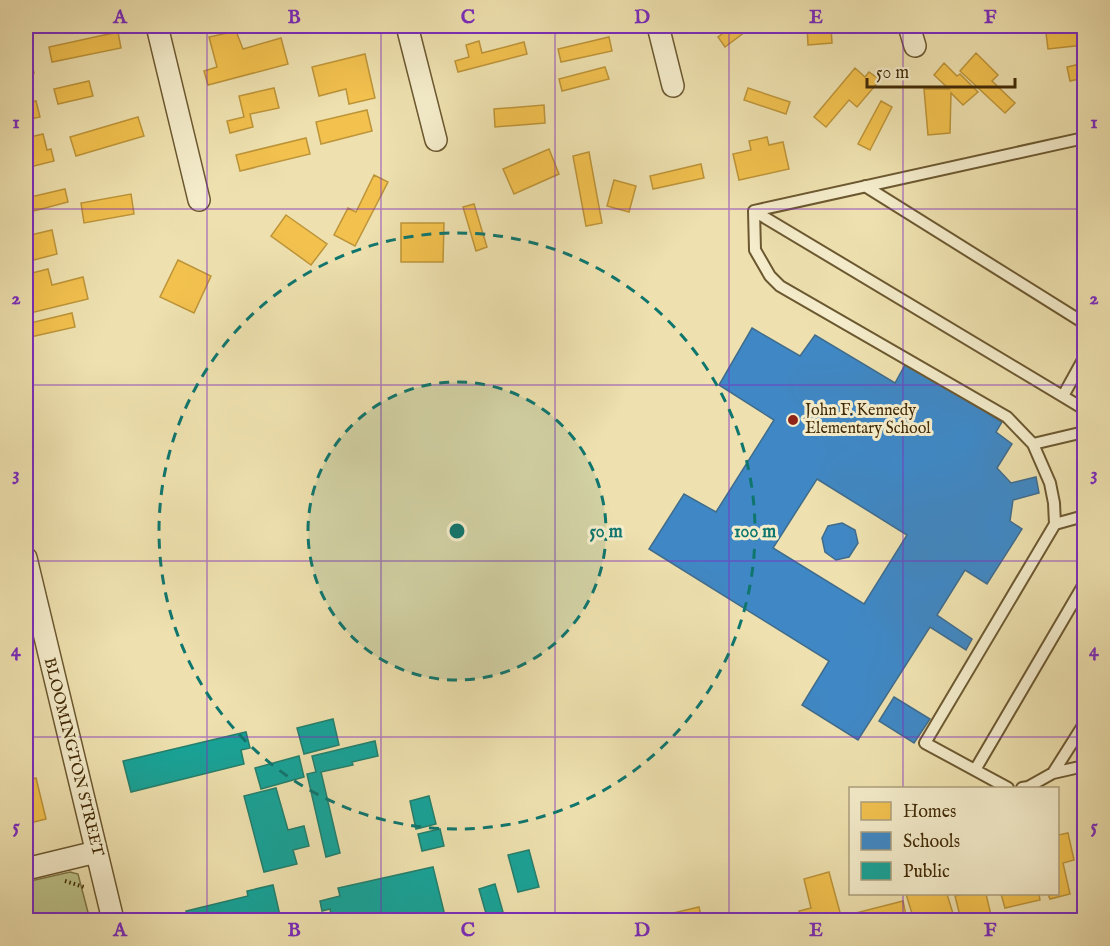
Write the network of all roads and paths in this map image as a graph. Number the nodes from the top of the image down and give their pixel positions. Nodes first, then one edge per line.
1 (157, 26) edge
2 (407, 26) edge
3 (658, 26) edge
4 (909, 26) edge
5 (915, 46) dead end
6 (673, 86) dead end
7 (1084, 138) edge
8 (436, 140) dead end
9 (865, 186) junction
10 (199, 200) dead end
11 (754, 211) junction
12 (1084, 323) edge
13 (1084, 358) edge
14 (1063, 396) junction
15 (1084, 409) edge
16 (1084, 432) edge
17 (1033, 444) junction
18 (1084, 516) edge
19 (1055, 524) junction
20 (26, 558) edge
21 (1084, 584) edge
22 (1084, 724) edge
23 (1084, 766) edge
24 (975, 770) junction
25 (1053, 773) junction
26 (1005, 787) edge
27 (1028, 787) edge
28 (96, 852) junction
29 (26, 869) edge
30 (113, 921) edge

1 - 10 street
2 - 8 street
3 - 6 street
4 - 5 street
7 - 9 lane
9 - 11 lane
9 - 12 lane
11 - 14 lane
11 - 17 lane
13 - 14 lane
14 - 15 lane
16 - 17 lane
17 - 19 lane
18 - 19 lane
19 - 24 lane
20 - 28 street, BLOOMINGTON STREET
21 - 24 lane
22 - 25 lane
23 - 25 lane
24 - 26 lane
25 - 27 lane
28 - 29 street
28 - 30 street, BLOOMINGTON STREET

